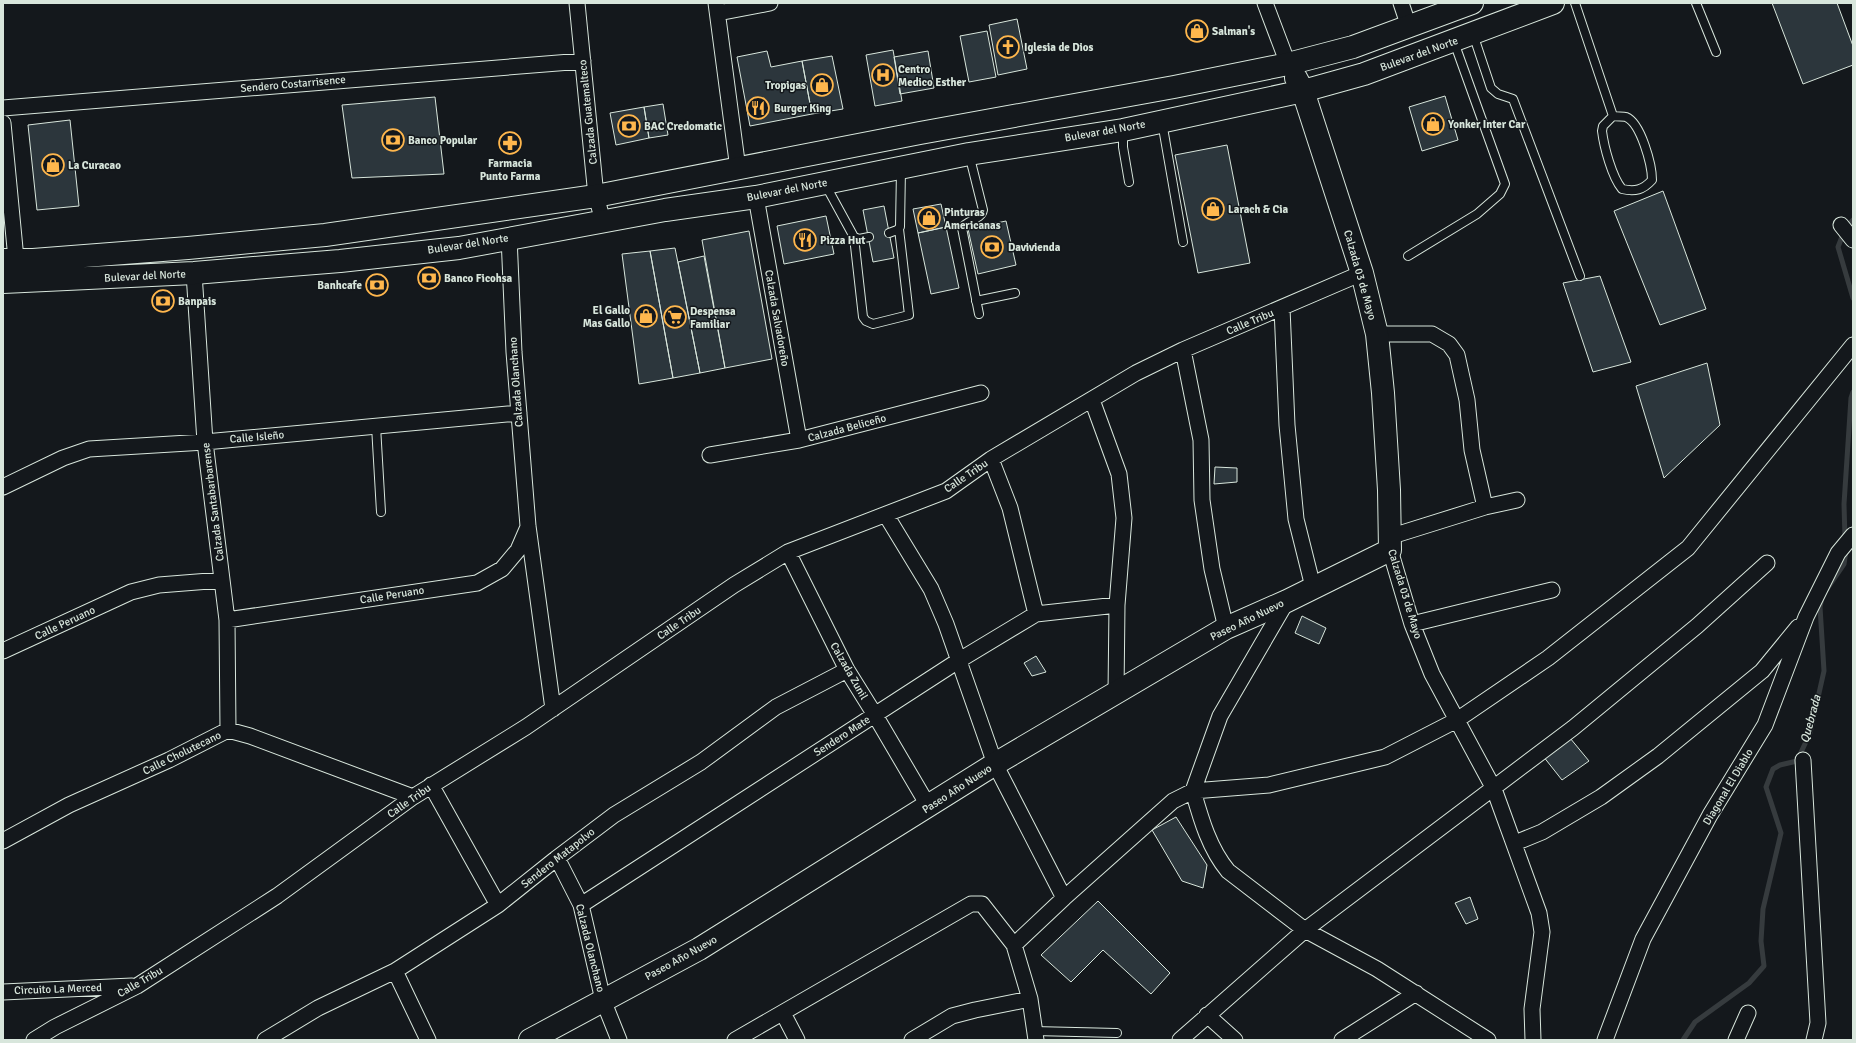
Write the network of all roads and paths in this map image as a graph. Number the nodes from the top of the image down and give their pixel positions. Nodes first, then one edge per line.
1 (577, 3) edge
2 (770, 3) edge
3 (1265, 3) edge
4 (1401, 3) edge
5 (1472, 3) edge
6 (1553, 3) edge
7 (1575, 3) edge
8 (1696, 3) edge
9 (717, 8) edge
10 (1409, 27) junction
11 (1463, 37) junction
12 (1716, 52) dead end
13 (583, 61) junction
14 (1288, 64) junction
15 (1303, 91) junction
16 (3, 108) edge
17 (1613, 116) junction
18 (1162, 121) junction
19 (3, 123) edge
20 (1123, 130) junction
21 (969, 154) junction
22 (901, 167) junction
23 (738, 169) junction
24 (1128, 182) dead end
25 (824, 183) junction
26 (6, 185) edge
27 (596, 196) junction
28 (756, 197) junction
29 (603, 221) junction
30 (899, 229) junction
31 (889, 233) dead end
32 (509, 237) junction
33 (854, 237) junction
34 (869, 237) dead end
35 (1183, 242) dead end
36 (1408, 256) dead end
37 (9, 260) edge
38 (194, 273) junction
39 (1362, 273) junction
40 (1580, 276) dead end
41 (12, 282) edge
42 (1015, 293) dead end
43 (976, 301) junction
44 (1282, 308) junction
45 (978, 314) dead end
46 (1377, 334) junction
47 (1853, 345) edge
48 (1183, 350) junction
49 (981, 392) dead end
50 (1092, 400) junction
51 (518, 413) junction
52 (376, 426) junction
53 (799, 440) junction
54 (205, 442) junction
55 (710, 455) dead end
56 (991, 459) junction
57 (3, 487) edge
58 (1517, 500) dead end
59 (1485, 507) junction
60 (381, 512) dead end
61 (886, 515) junction
62 (528, 526) junction
63 (1853, 535) edge
64 (1390, 544) junction
65 (788, 552) junction
66 (1767, 563) dead end
67 (222, 580) junction
68 (1313, 587) junction
69 (1552, 590) dead end
70 (1287, 601) junction
71 (1117, 605) junction
72 (1036, 614) junction
73 (1806, 617) junction
74 (227, 620) junction
75 (1412, 624) junction
76 (1226, 628) junction
77 (3, 651) edge
78 (958, 662) junction
79 (847, 670) junction
80 (1116, 693) junction
81 (553, 709) junction
82 (875, 715) junction
83 (1457, 720) junction
84 (228, 730) junction
85 (1803, 760) dead end
86 (995, 764) junction
87 (431, 785) junction
88 (1494, 789) junction
89 (1193, 791) junction
90 (413, 797) junction
91 (929, 807) junction
92 (3, 841) edge
93 (1515, 842) junction
94 (557, 858) junction
95 (1064, 898) junction
96 (498, 905) junction
97 (581, 906) junction
98 (1305, 930) junction
99 (1014, 945) junction
100 (395, 971) junction
101 (137, 986) junction
102 (3, 992) edge
103 (1416, 992) junction
104 (1030, 999) junction
105 (603, 1000) junction
106 (783, 1013) junction
107 (1748, 1013) dead end
108 (1207, 1015) junction
109 (1117, 1033) dead end
110 (1035, 1035) edge
111 (918, 1038) edge
112 (34, 1040) edge
113 (264, 1040) edge
114 (428, 1040) edge
115 (530, 1040) edge
116 (619, 1040) edge
117 (735, 1040) edge
118 (797, 1040) edge
119 (1180, 1040) edge
120 (1235, 1040) edge
121 (1342, 1040) edge
122 (1488, 1040) edge
123 (1533, 1040) edge
124 (1605, 1040) edge
125 (1736, 1040) edge
126 (1814, 1040) edge

1 - 13 street, Calzada Guatemalteco
2 - 9 street
3 - 14 street
4 - 10 street
5 - 10 main road
6 - 11 main road, Bulevar del Norte
7 - 17 lane
8 - 12 lane
9 - 23 street
10 - 14 main road
11 - 15 main road, Bulevar del Norte
11 - 36 lane
11 - 40 lane
13 - 16 street, Sendero Costarrisence
13 - 27 street, Calzada Guatemalteco
14 - 15 main road, Calzada 03 de Mayo
14 - 23 main road
15 - 18 main road, Bulevar del Norte
15 - 39 main road, Calzada 03 de Mayo
17 - 17 lane
18 - 20 main road, Bulevar del Norte
18 - 35 lane
19 - 26 street
20 - 21 main road, Bulevar del Norte
20 - 24 lane
21 - 22 main road, Bulevar del Norte
21 - 43 lane
22 - 25 main road, Bulevar del Norte
22 - 30 lane
23 - 27 main road
25 - 28 main road, Bulevar del Norte
25 - 33 lane
26 - 37 street
27 - 29 street, Calzada Guatemalteco
27 - 37 main road
28 - 29 main road, Bulevar del Norte
28 - 53 street, Calzada Salvadoreño
29 - 32 main road, Bulevar del Norte
30 - 31 lane
30 - 33 lane
32 - 38 main road, Bulevar del Norte
32 - 51 street, Calzada Olanchano
33 - 34 lane
37 - 41 street
38 - 41 main road, Bulevar del Norte
38 - 54 street, Calzada Santabarbarense
39 - 44 street, Calle Tribu
39 - 46 main road, Calzada 03 de Mayo
42 - 43 lane
43 - 45 lane
44 - 48 street, Calle Tribu
44 - 68 street
46 - 59 street
46 - 64 main road, Calzada 03 de Mayo
47 - 83 street
48 - 50 street, Calle Tribu
48 - 76 street
49 - 53 street, Calzada Beliceño
50 - 56 street, Calle Tribu
50 - 71 street
51 - 52 street, Calle Isleño
51 - 62 street, Calzada Olanchano
52 - 54 street, Calle Isleño
52 - 60 lane
53 - 55 street, Calzada Beliceño
54 - 57 street, Calle Isleño
54 - 67 street, Calzada Santabarbarense
56 - 61 street, Calle Tribu
56 - 72 street
58 - 59 street, Paseo Año Nuevo
59 - 64 street, Paseo Año Nuevo
61 - 65 street, Calle Tribu
61 - 78 street
62 - 74 street, Calle Peruano
62 - 81 street, Calzada Olanchano
63 - 73 street, Diagonal El Diablo
64 - 68 main road, Paseo Año Nuevo
64 - 75 street, Calzada 03 de Mayo
65 - 79 street, Calzada Zunil
65 - 81 street, Calle Tribu
66 - 88 street
67 - 74 street, Calzada Santabarbarense
67 - 77 street, Calle Peruano
68 - 70 main road, Paseo Año Nuevo
69 - 75 street
70 - 76 main road, Paseo Año Nuevo
70 - 89 street
71 - 72 street, Sendero Mate
71 - 80 street
72 - 78 street, Sendero Mate
73 - 93 street
73 - 124 street, Diagonal El Diablo
74 - 84 street, Calzada Santabarbarense
75 - 83 street, Calzada 03 de Mayo
76 - 80 main road, Paseo Año Nuevo
78 - 82 street, Sendero Mate
78 - 86 street
79 - 82 street, Calzada Zunil
79 - 94 street, Sendero Matapolvo
80 - 86 main road, Paseo Año Nuevo
81 - 87 street, Calle Tribu
82 - 91 street, Calzada Zunil
82 - 97 street, Sendero Mate
83 - 88 street, Calzada 03 de Mayo
83 - 89 street
84 - 90 street, Calle Cholutecano
84 - 92 street, Calle Cholutecano
85 - 126 street
86 - 91 main road, Paseo Año Nuevo
86 - 95 street
87 - 90 street, Calle Tribu
87 - 96 street
88 - 93 street, Calzada 03 de Mayo
88 - 98 street
89 - 95 street
89 - 98 street
90 - 101 street, Calle Tribu
91 - 105 main road, Paseo Año Nuevo
93 - 123 street, Calzada 03 de Mayo
94 - 96 street, Sendero Matapolvo
94 - 97 street, Calzada Olanchano
95 - 99 street
96 - 100 street, Sendero Matapolvo
97 - 105 street, Calzada Olanchano
98 - 103 street
98 - 108 street
99 - 104 street
99 - 106 street
100 - 113 street, Sendero Matapolvo
100 - 114 street
101 - 102 street, Circuito La Merced
101 - 112 street, Calle Tribu
103 - 121 street
103 - 122 street
104 - 110 street
104 - 111 street
105 - 115 main road, Paseo Año Nuevo
105 - 116 street, Calzada Olanchano
106 - 117 street
106 - 118 street
107 - 125 street
108 - 119 street
108 - 120 street
109 - 110 lane

